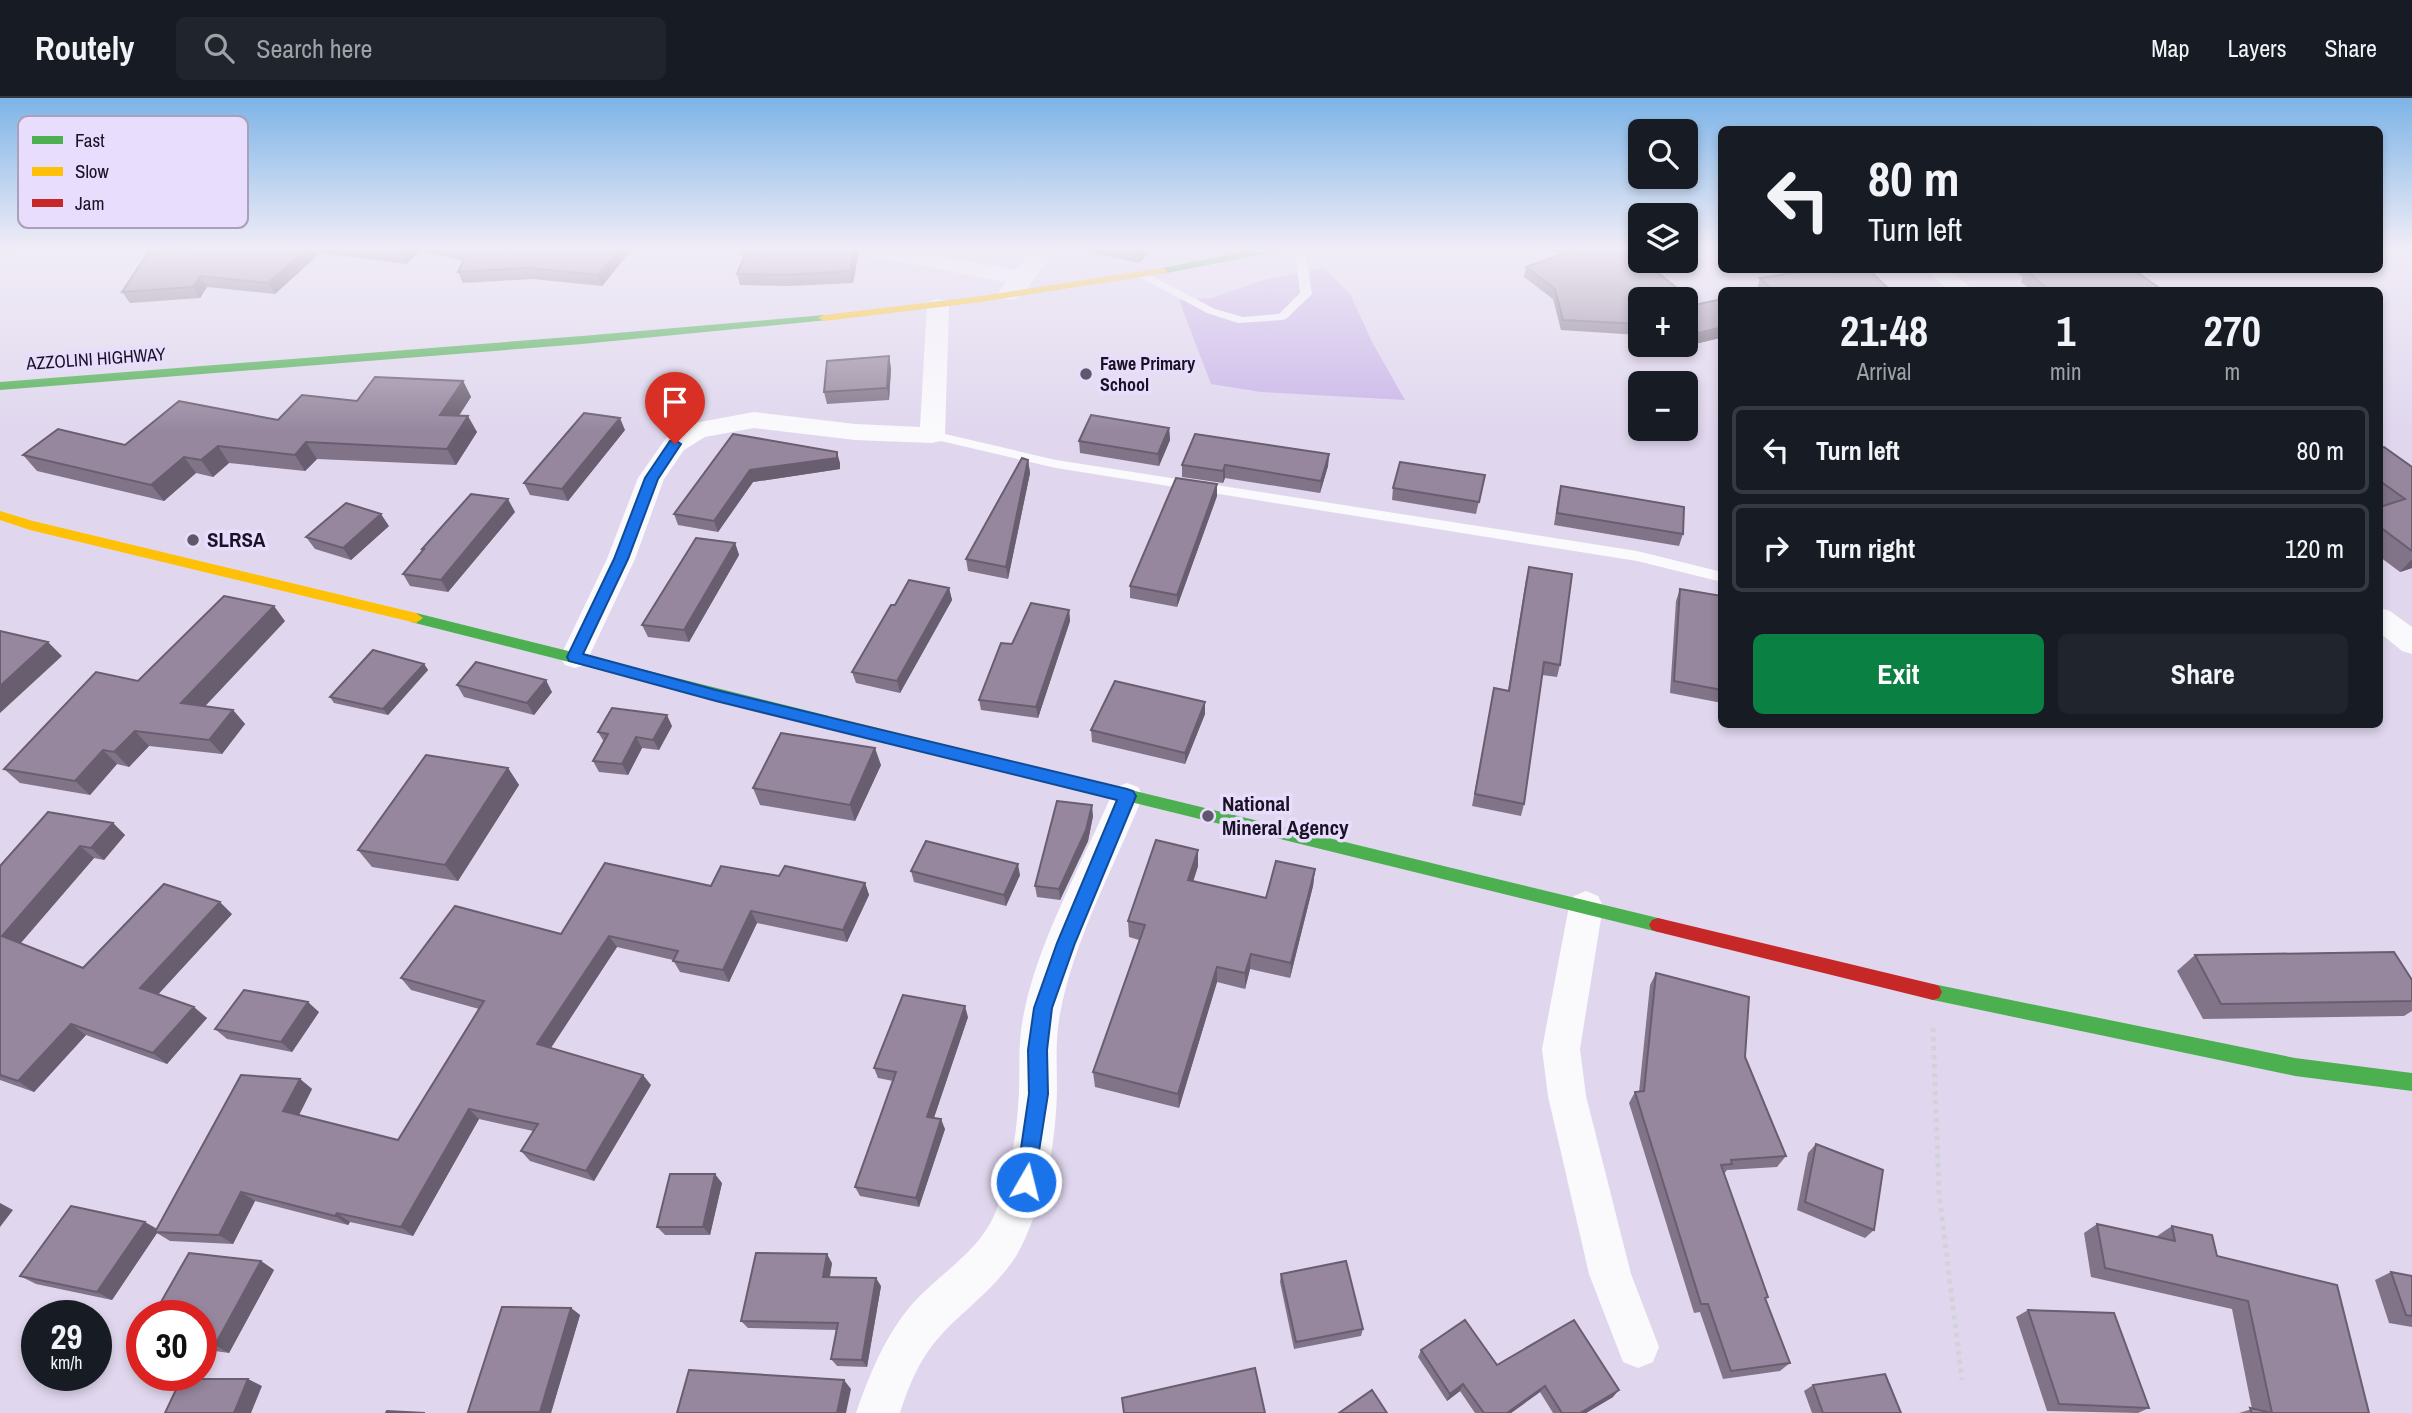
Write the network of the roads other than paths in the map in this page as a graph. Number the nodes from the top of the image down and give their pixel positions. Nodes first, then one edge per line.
1 (901, 309) edge
2 (937, 309) edge
3 (1208, 309) edge
4 (1290, 309) edge
5 (0, 386) edge
6 (932, 435) junction
7 (0, 515) edge
8 (1718, 576) edge
9 (2383, 620) edge
10 (2409, 638) edge
11 (575, 657) junction
12 (1127, 796) junction
13 (1586, 906) junction
14 (2412, 1082) edge
15 (1639, 1347) dead end
16 (878, 1413) edge

1 - 5 street, AZZOLINI HIGHWAY
2 - 6 street
3 - 4 lane
6 - 8 lane
6 - 11 street
7 - 11 street
9 - 10 street
11 - 12 street
12 - 13 street
12 - 16 street
13 - 14 street
13 - 15 street

